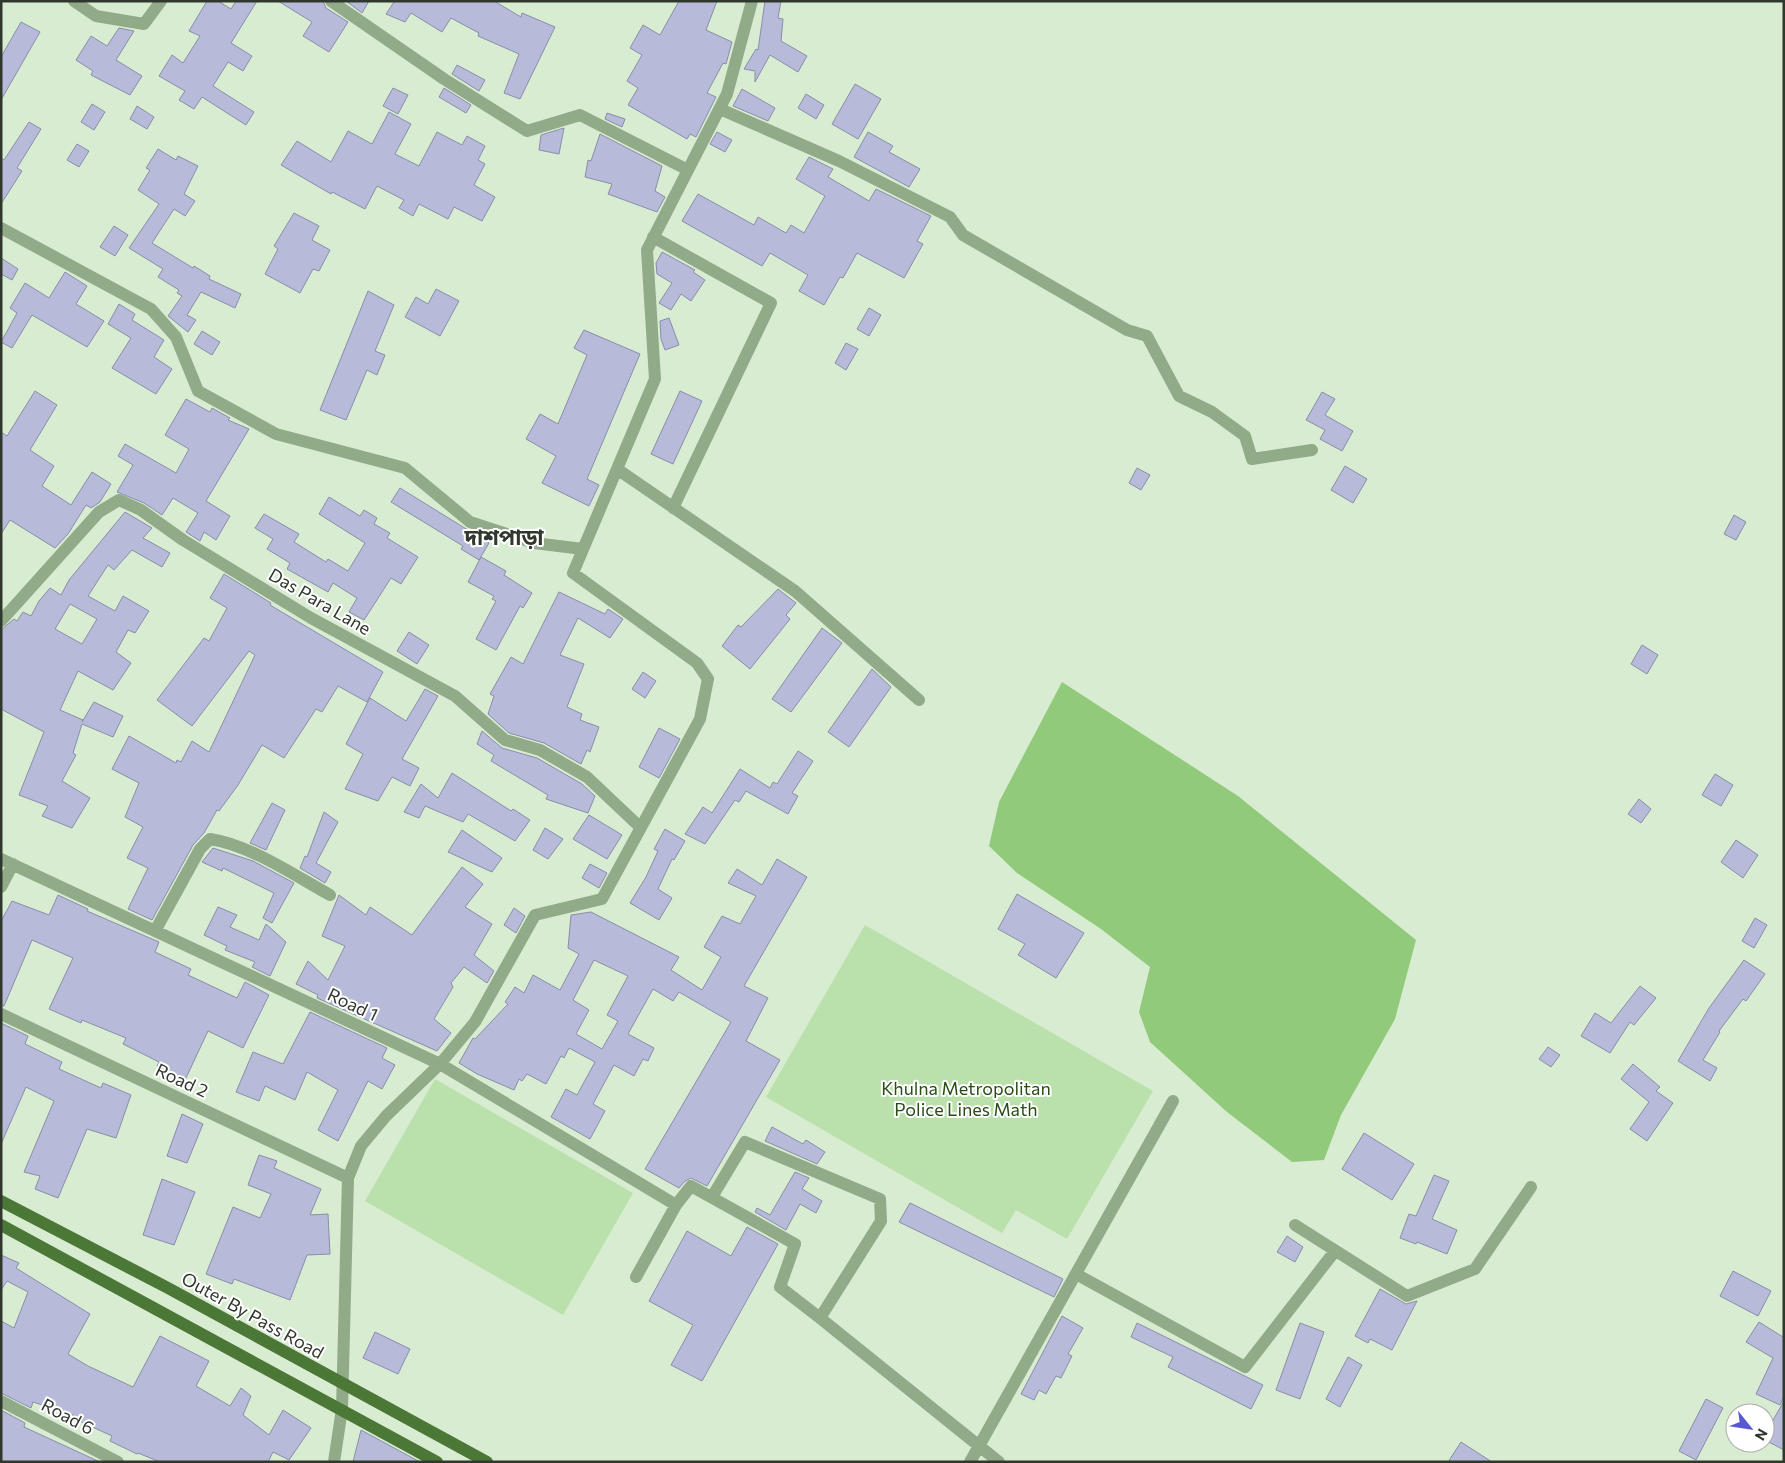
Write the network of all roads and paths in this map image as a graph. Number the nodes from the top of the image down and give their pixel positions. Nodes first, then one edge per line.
1 (74, 1) edge
2 (160, 1) edge
3 (331, 1) edge
4 (752, 1) edge
5 (720, 109) junction
6 (688, 170) junction
7 (1, 228) edge
8 (653, 237) junction
9 (1312, 450) dead end
10 (617, 469) junction
11 (673, 508) junction
12 (583, 549) junction
13 (1, 621) edge
14 (919, 700) dead end
15 (641, 828) junction
16 (1, 859) edge
17 (13, 864) junction
18 (1, 887) edge
19 (330, 895) dead end
20 (155, 931) junction
21 (1, 1014) edge
22 (440, 1064) junction
23 (1173, 1101) dead end
24 (348, 1178) junction
25 (1531, 1187) dead end
26 (712, 1197) junction
27 (1, 1201) edge
28 (676, 1205) junction
29 (1295, 1225) dead end
30 (1, 1226) edge
31 (1335, 1251) junction
32 (1076, 1274) junction
33 (636, 1277) dead end
34 (820, 1318) junction
35 (342, 1384) junction
36 (1, 1401) edge
37 (342, 1409) junction
38 (979, 1446) junction
39 (118, 1462) edge
40 (334, 1462) edge
41 (437, 1462) edge
42 (487, 1462) edge
43 (970, 1462) edge
44 (1000, 1462) edge

1 - 2 street
3 - 6 street
4 - 5 street
5 - 6 street
5 - 9 street
6 - 8 street
7 - 12 street
8 - 10 street
8 - 11 street
10 - 11 street
10 - 12 street
11 - 14 street
12 - 15 street
13 - 15 street, Das Para Lane
15 - 22 street
16 - 17 street, Road 1
17 - 18 street
17 - 20 street, Road 1
19 - 20 street
20 - 22 street, Road 1
21 - 24 street, Road 2
22 - 24 street
22 - 28 street, Road 1
23 - 32 street
24 - 35 street
25 - 31 street
26 - 28 street
26 - 34 street
26 - 34 street
27 - 35 main road, Outer By Pass Road
28 - 33 street
29 - 31 street
30 - 37 main road
31 - 32 street
32 - 38 street
34 - 38 street
35 - 37 street
35 - 42 main road, Outer By Pass Road
36 - 39 street, Road 6
37 - 40 street
37 - 41 main road
38 - 43 street
38 - 44 street

